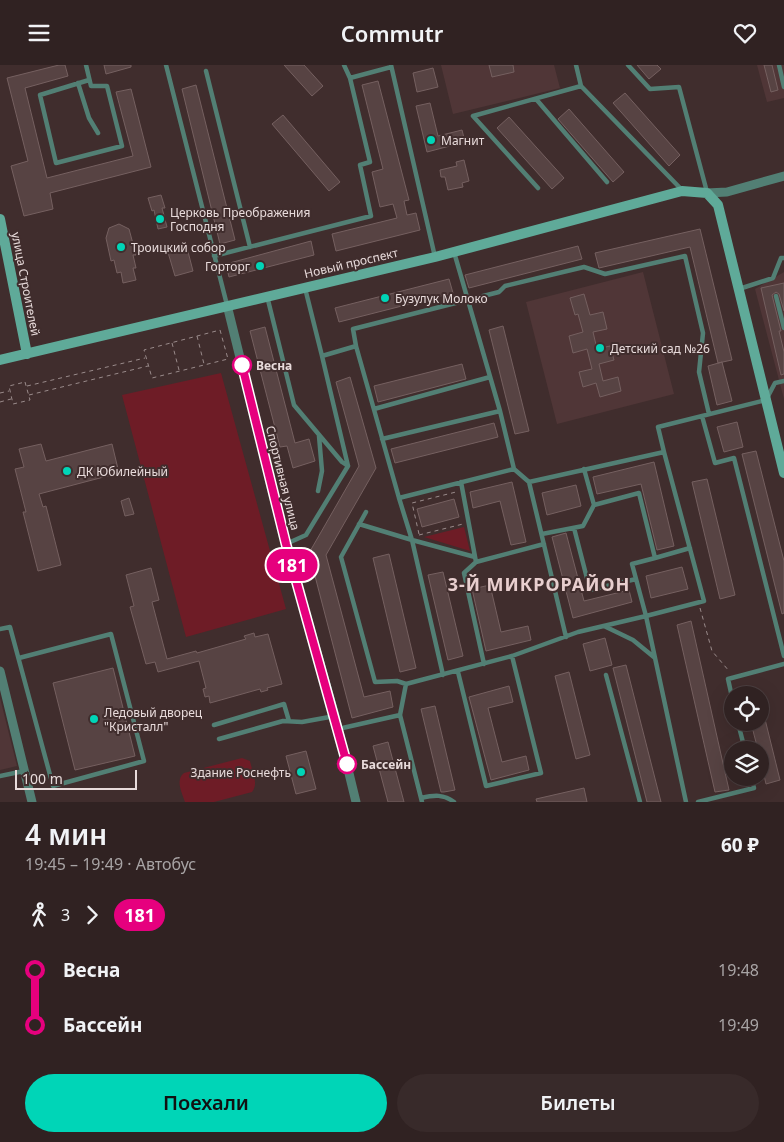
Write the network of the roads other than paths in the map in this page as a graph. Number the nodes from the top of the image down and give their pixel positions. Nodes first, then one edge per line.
1 (86, 65) edge
2 (166, 65) edge
3 (344, 65) edge
4 (576, 65) edge
5 (628, 65) edge
6 (779, 65) edge
7 (391, 66) edge
8 (206, 71) dead end
9 (350, 78) junction
10 (89, 80) junction
11 (78, 83) junction
12 (581, 86) junction
13 (784, 87) edge
14 (536, 99) junction
15 (98, 133) dead end
16 (784, 176) edge
17 (607, 183) dead end
18 (538, 188) dead end
19 (682, 191) junction
20 (707, 193) junction
21 (0, 219) edge
22 (250, 247) junction
23 (454, 252) junction
24 (214, 256) junction
25 (435, 257) junction
26 (784, 258) edge
27 (305, 287) junction
28 (739, 289) junction
29 (266, 296) junction
30 (776, 296) dead end
31 (468, 300) junction
32 (227, 305) junction
33 (784, 328) edge
34 (356, 347) junction
35 (27, 354) junction
36 (322, 356) junction
37 (0, 360) edge
38 (490, 377) junction
39 (784, 381) edge
40 (766, 400) junction
41 (374, 409) junction
42 (500, 411) junction
43 (709, 414) junction
44 (702, 416) junction
45 (318, 435) junction
46 (382, 439) junction
47 (664, 451) junction
48 (348, 466) junction
49 (514, 469) junction
50 (584, 469) junction
51 (784, 473) edge
52 (461, 482) junction
53 (529, 482) junction
54 (318, 491) dead end
55 (399, 498) junction
56 (594, 505) junction
57 (366, 512) dead end
58 (359, 524) junction
59 (574, 528) junction
60 (542, 534) junction
61 (412, 540) junction
62 (286, 544) junction
63 (544, 544) junction
64 (690, 548) junction
65 (655, 558) junction
66 (476, 559) junction
67 (636, 579) junction
68 (646, 616) junction
69 (604, 626) junction
70 (0, 629) edge
71 (566, 637) junction
72 (512, 656) junction
73 (784, 656) edge
74 (19, 658) junction
75 (655, 658) junction
76 (484, 664) junction
77 (784, 664) edge
78 (0, 671) edge
79 (458, 671) junction
80 (443, 675) junction
81 (606, 675) dead end
82 (406, 684) junction
83 (730, 686) edge
84 (400, 715) junction
85 (335, 716) junction
86 (289, 721) junction
87 (214, 725) dead end
88 (338, 729) junction
89 (218, 739) dead end
90 (24, 771) junction
91 (0, 776) edge
92 (753, 786) edge
93 (422, 800) edge
94 (32, 802) edge
95 (356, 802) edge
96 (454, 802) edge
97 (640, 802) edge
98 (686, 802) edge
99 (698, 802) edge

1 - 10 lane
2 - 24 lane
3 - 9 lane
4 - 12 lane
5 - 20 lane
6 - 13 lane
7 - 9 lane
7 - 25 lane
8 - 22 lane
9 - 22 lane
10 - 11 lane
10 - 11 lane
11 - 15 lane
12 - 14 lane
12 - 19 lane
14 - 17 lane
14 - 18 lane
16 - 20 street
19 - 20 street, Новый проспект
19 - 23 street, Новый проспект
20 - 28 street
21 - 35 street, улица Строителей
22 - 24 lane
23 - 25 street, Новый проспект
23 - 31 lane
24 - 32 lane
25 - 27 street, Новый проспект
26 - 28 lane
27 - 29 street, Новый проспект
27 - 36 lane
28 - 40 street
29 - 32 street, Новый проспект
29 - 45 lane
30 - 33 lane
31 - 34 lane
31 - 38 lane
31 - 43 lane
32 - 35 street, Новый проспект
32 - 62 street, Спортивная улица
34 - 36 lane
34 - 41 lane
35 - 37 street, Новый проспект
36 - 48 lane
38 - 41 lane
38 - 42 lane
39 - 40 lane
40 - 43 lane
40 - 51 street
41 - 46 lane
42 - 46 lane
42 - 49 lane
43 - 44 lane
44 - 47 lane
44 - 73 lane
45 - 48 lane
45 - 54 lane
46 - 55 lane
47 - 50 lane
47 - 64 lane
48 - 62 lane
49 - 52 lane
49 - 53 lane
50 - 53 lane
50 - 56 lane
52 - 55 lane
52 - 66 lane
53 - 60 lane
55 - 61 lane
56 - 59 lane
56 - 65 lane
57 - 58 lane
58 - 61 lane
58 - 82 lane
59 - 60 lane
59 - 67 lane
60 - 63 lane
61 - 66 lane
61 - 80 lane
62 - 85 street, Спортивная улица
63 - 66 lane
63 - 71 lane
64 - 65 lane
64 - 68 lane
65 - 67 lane
66 - 76 lane
67 - 68 lane
68 - 69 lane
68 - 75 lane
69 - 71 lane
69 - 75 lane
70 - 74 lane
71 - 72 lane
72 - 76 lane
72 - 79 lane
74 - 74 lane
75 - 98 lane
76 - 79 lane
77 - 83 lane
78 - 90 street
79 - 80 lane
80 - 82 lane
81 - 97 lane
82 - 84 lane
84 - 88 lane
84 - 93 lane
85 - 86 lane
85 - 88 street, Спортивная улица
86 - 87 lane
86 - 89 lane
88 - 95 street, Спортивная улица
90 - 91 lane
90 - 94 street
92 - 99 lane
93 - 96 lane

